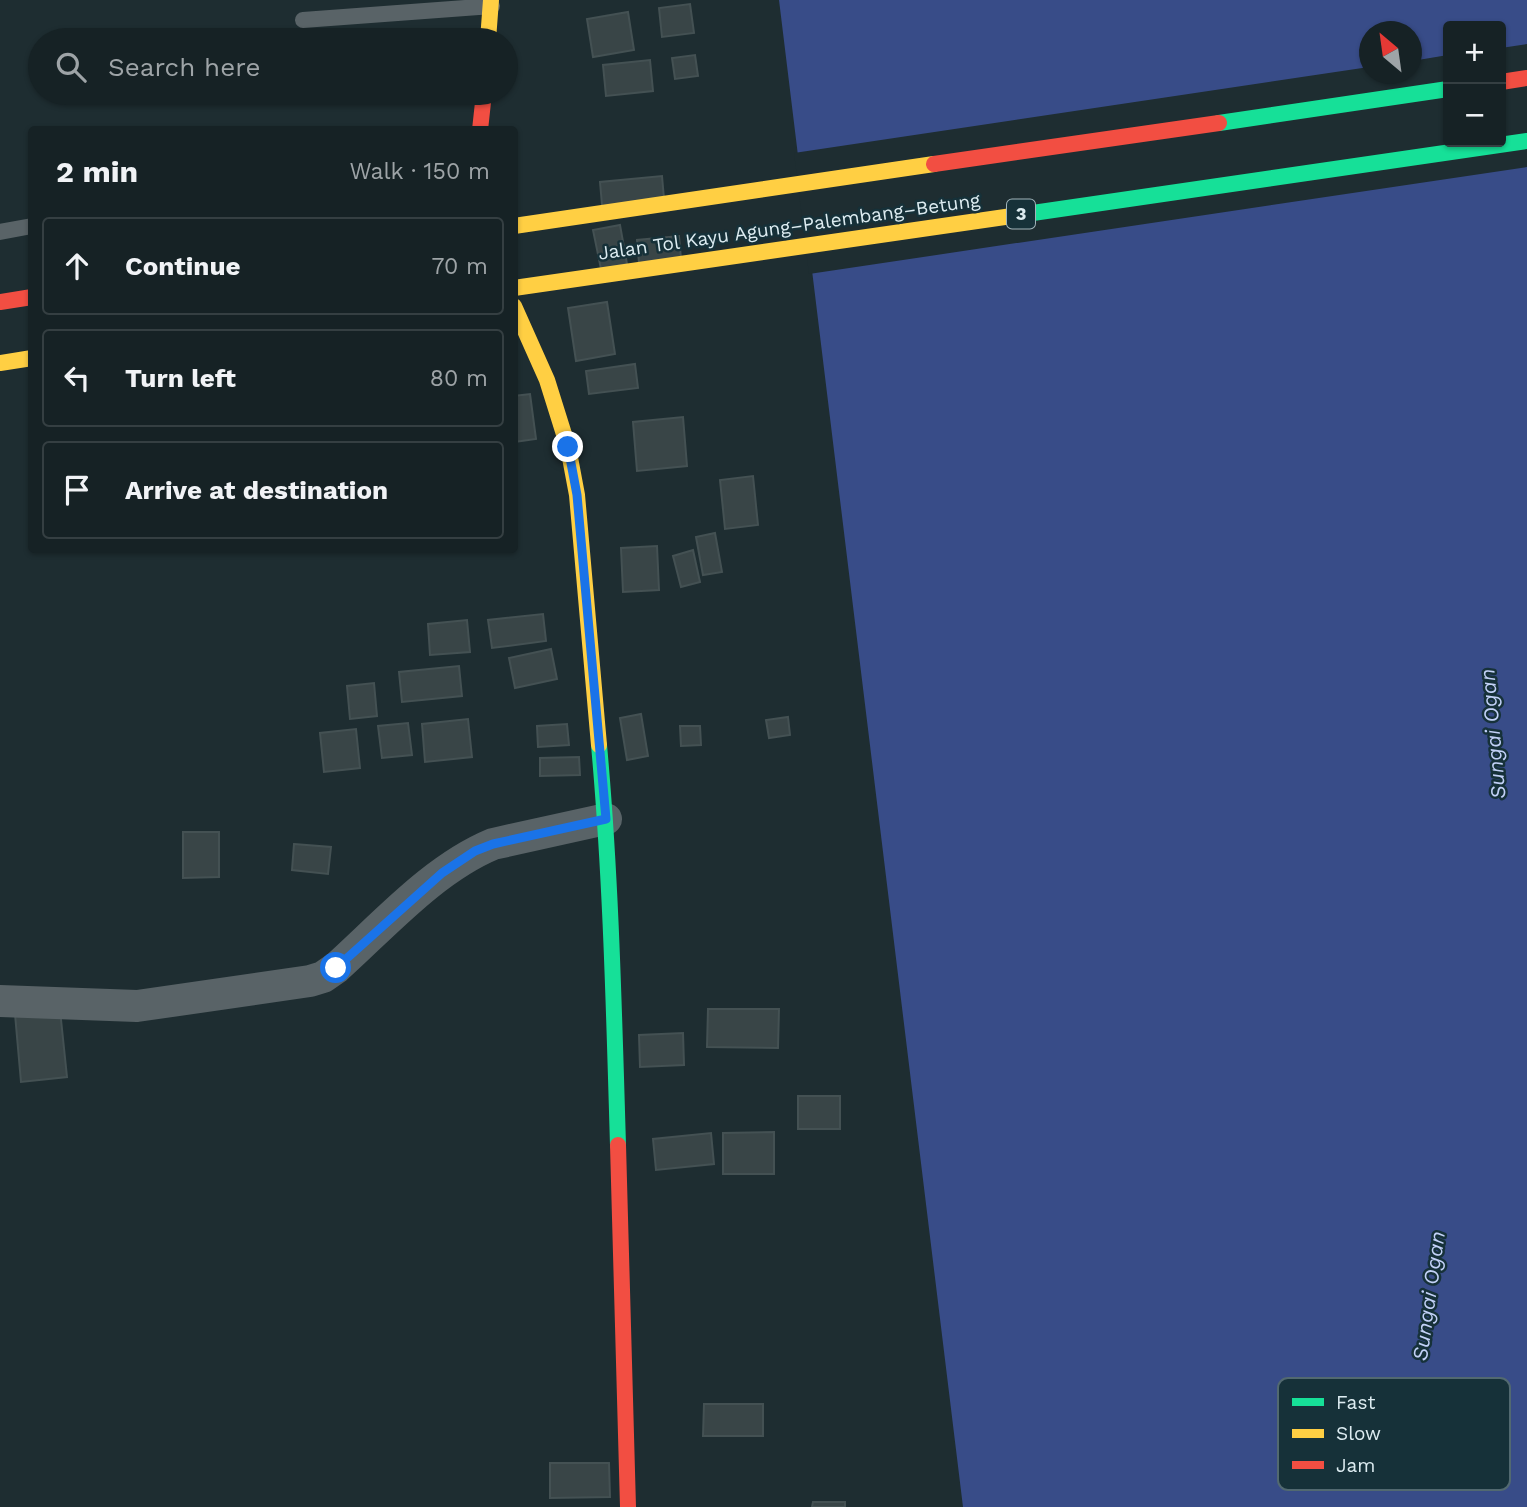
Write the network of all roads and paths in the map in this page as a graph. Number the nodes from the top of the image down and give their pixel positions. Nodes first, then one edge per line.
1 (491, 3) edge
2 (303, 20) dead end
3 (489, 28) edge
4 (1527, 78) edge
5 (1506, 81) edge
6 (1443, 90) edge
7 (483, 105) edge
8 (480, 126) edge
9 (1527, 141) edge
10 (518, 225) edge
11 (28, 227) edge
12 (0, 232) edge
13 (518, 287) edge
14 (28, 298) edge
15 (0, 302) edge
16 (518, 315) edge
17 (28, 359) edge
18 (0, 363) edge
19 (606, 819) junction
20 (0, 1001) edge
21 (628, 1507) edge

1 - 2 lane
1 - 3 main road
4 - 5 main road
6 - 10 main road, Jalan Tol Kayu Agung–Palembang–Betung
7 - 8 main road
9 - 13 main road, Jalan Tol Kayu Agung–Palembang–Betung / 3
11 - 12 lane
14 - 15 main road
16 - 19 main road
17 - 18 main road
19 - 20 street
19 - 21 main road

